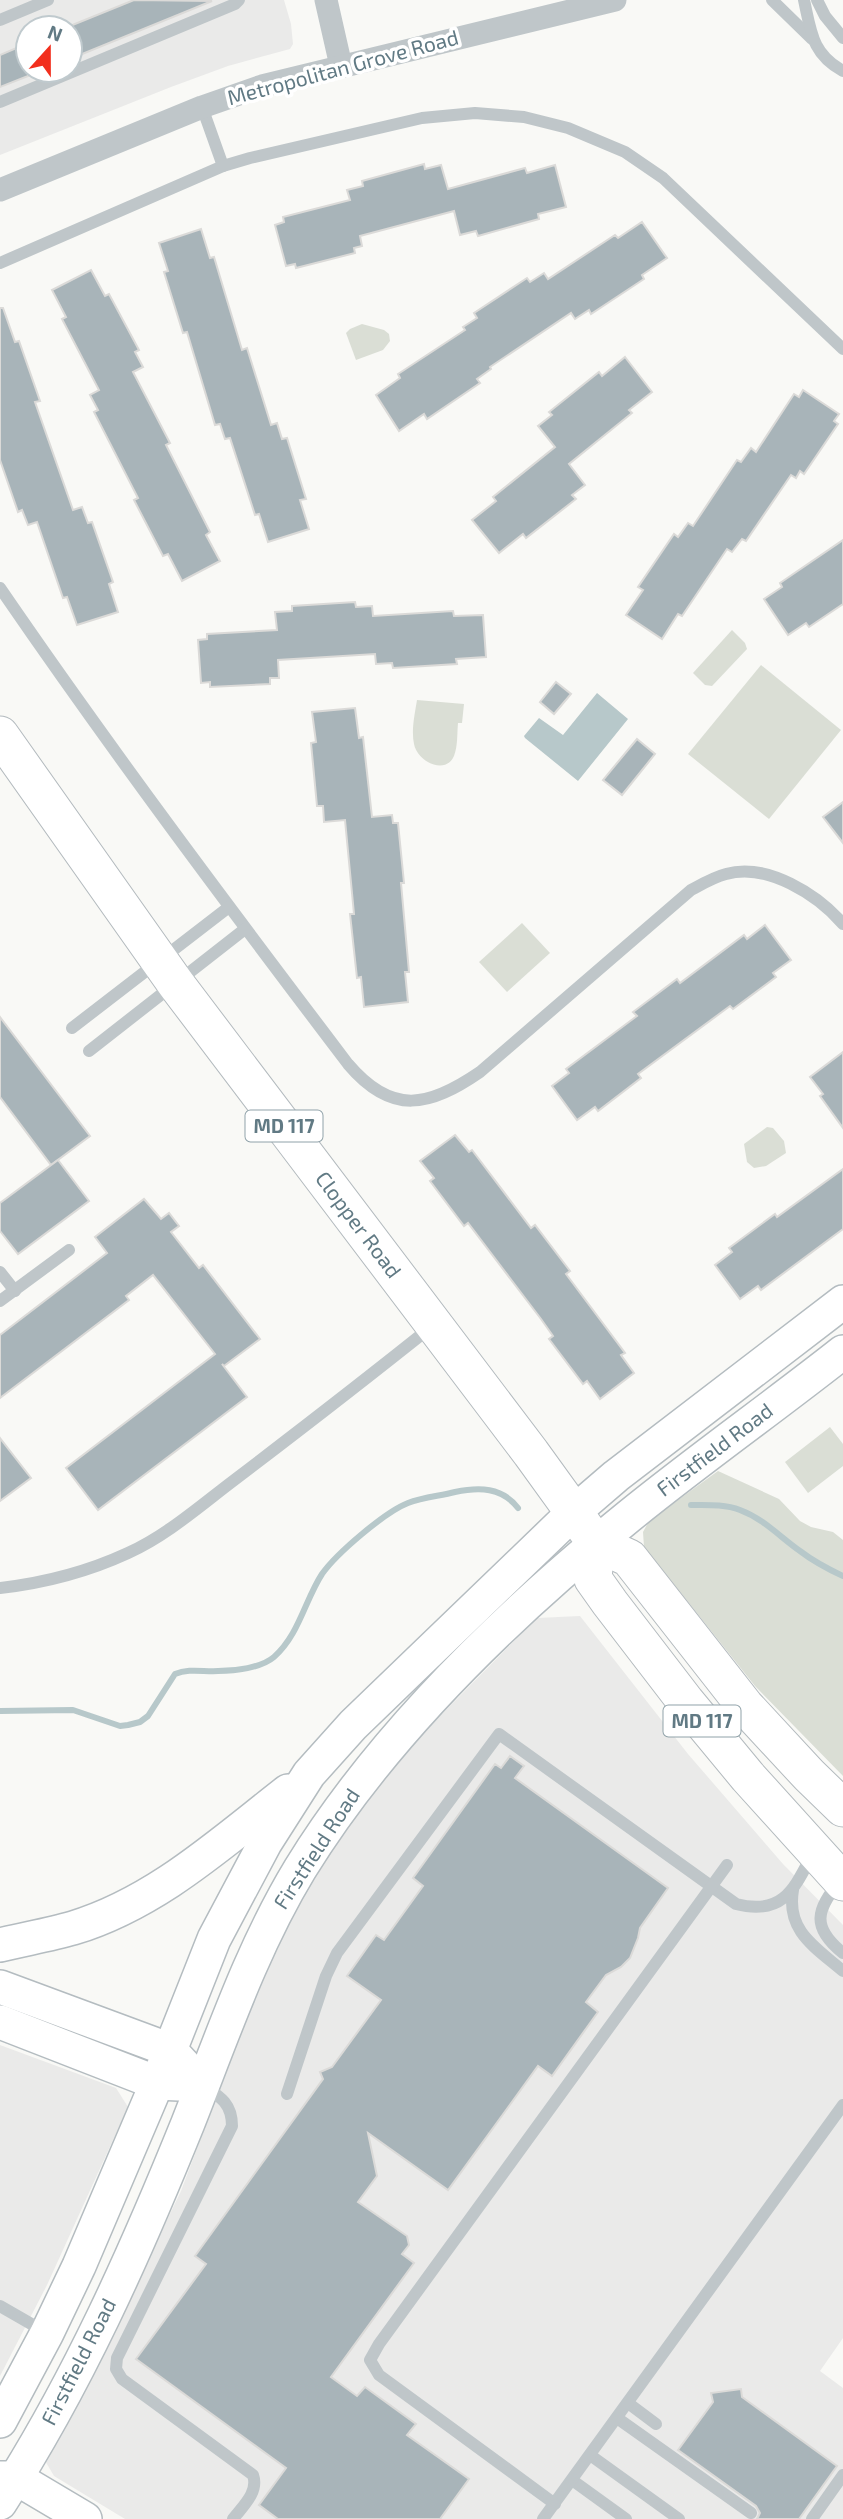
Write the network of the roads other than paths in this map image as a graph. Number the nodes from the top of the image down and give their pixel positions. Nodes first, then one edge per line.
1 (48, 0) edge
2 (239, 0) edge
3 (326, 0) edge
4 (615, 0) edge
5 (772, 0) edge
6 (804, 0) edge
7 (817, 0) edge
8 (582, 4) edge
9 (0, 20) edge
10 (843, 38) edge
11 (812, 39) junction
12 (341, 66) junction
13 (843, 71) edge
14 (0, 102) edge
15 (202, 107) junction
16 (223, 166) junction
17 (0, 190) edge
18 (0, 263) edge
19 (843, 349) edge
20 (0, 588) edge
21 (0, 734) edge
22 (229, 907) junction
23 (843, 924) edge
24 (245, 929) junction
25 (168, 972) junction
26 (72, 1028) dead end
27 (89, 1051) dead end
28 (69, 1250) dead end
29 (0, 1272) edge
30 (15, 1291) junction
31 (0, 1301) edge
32 (843, 1302) edge
33 (434, 1324) junction
34 (843, 1352) edge
35 (573, 1513) junction
36 (596, 1543) junction
37 (0, 1588) edge
38 (309, 1774) junction
39 (843, 1808) edge
40 (727, 1865) dead end
41 (835, 1869) edge
42 (711, 1887) junction
43 (793, 1890) junction
44 (0, 1945) edge
45 (843, 1953) edge
46 (843, 1971) edge
47 (0, 1987) edge
48 (0, 2022) edge
49 (170, 2050) junction
50 (158, 2083) junction
51 (202, 2085) junction
52 (288, 2094) dead end
53 (843, 2105) edge
54 (0, 2306) edge
55 (47, 2333) junction
56 (628, 2403) junction
57 (617, 2418) junction
58 (0, 2421) edge
59 (656, 2424) dead end
60 (590, 2455) junction
61 (843, 2475) edge
62 (572, 2480) junction
63 (5, 2486) edge
64 (555, 2504) junction
65 (751, 2512) dead end
66 (0, 2513) edge
67 (10, 2519) edge
68 (85, 2519) edge
69 (233, 2519) edge
70 (544, 2519) edge
71 (626, 2519) edge
72 (679, 2519) edge
73 (812, 2519) edge

1 - 9 lane
2 - 14 lane
3 - 12 street
4 - 8 street, Metropolitan Grove Road
5 - 11 lane
6 - 11 lane
7 - 10 lane
8 - 12 street, Metropolitan Grove Road
11 - 13 lane
12 - 15 street, Metropolitan Grove Road
15 - 16 lane
15 - 17 street, Metropolitan Grove Road
16 - 18 lane
16 - 19 lane
20 - 22 lane
21 - 25 main road, Clopper Road / MD 117
22 - 24 lane
22 - 25 lane
23 - 24 lane
24 - 25 lane
25 - 26 lane
25 - 27 lane
25 - 33 main road, Clopper Road / MD 117
28 - 30 lane
29 - 30 lane
30 - 31 lane
32 - 35 street, Firstfield Road
33 - 35 main road, Clopper Road / MD 117
33 - 37 lane
34 - 36 street, Firstfield Road
35 - 36 main road, Clopper Road / MD 117
35 - 38 street, Firstfield Road
36 - 39 main road, Clopper Road / MD 117
36 - 41 main road, MD 117
36 - 51 street, Firstfield Road
38 - 44 street
38 - 49 street, Firstfield Road
40 - 42 lane
41 - 43 lane
41 - 45 lane
42 - 43 lane
42 - 52 lane
42 - 64 lane
43 - 46 lane
47 - 49 street
48 - 50 street
49 - 50 street, Firstfield Road
49 - 51 street
50 - 51 street
50 - 55 street, Firstfield Road
51 - 63 street, Firstfield Road
51 - 69 lane
53 - 56 lane
54 - 55 lane
55 - 58 street, Firstfield Road
56 - 57 lane
56 - 59 lane
57 - 60 lane
57 - 65 lane
60 - 62 lane
60 - 72 lane
61 - 73 lane
62 - 64 lane
62 - 71 lane
63 - 68 street
64 - 70 lane
66 - 67 street

